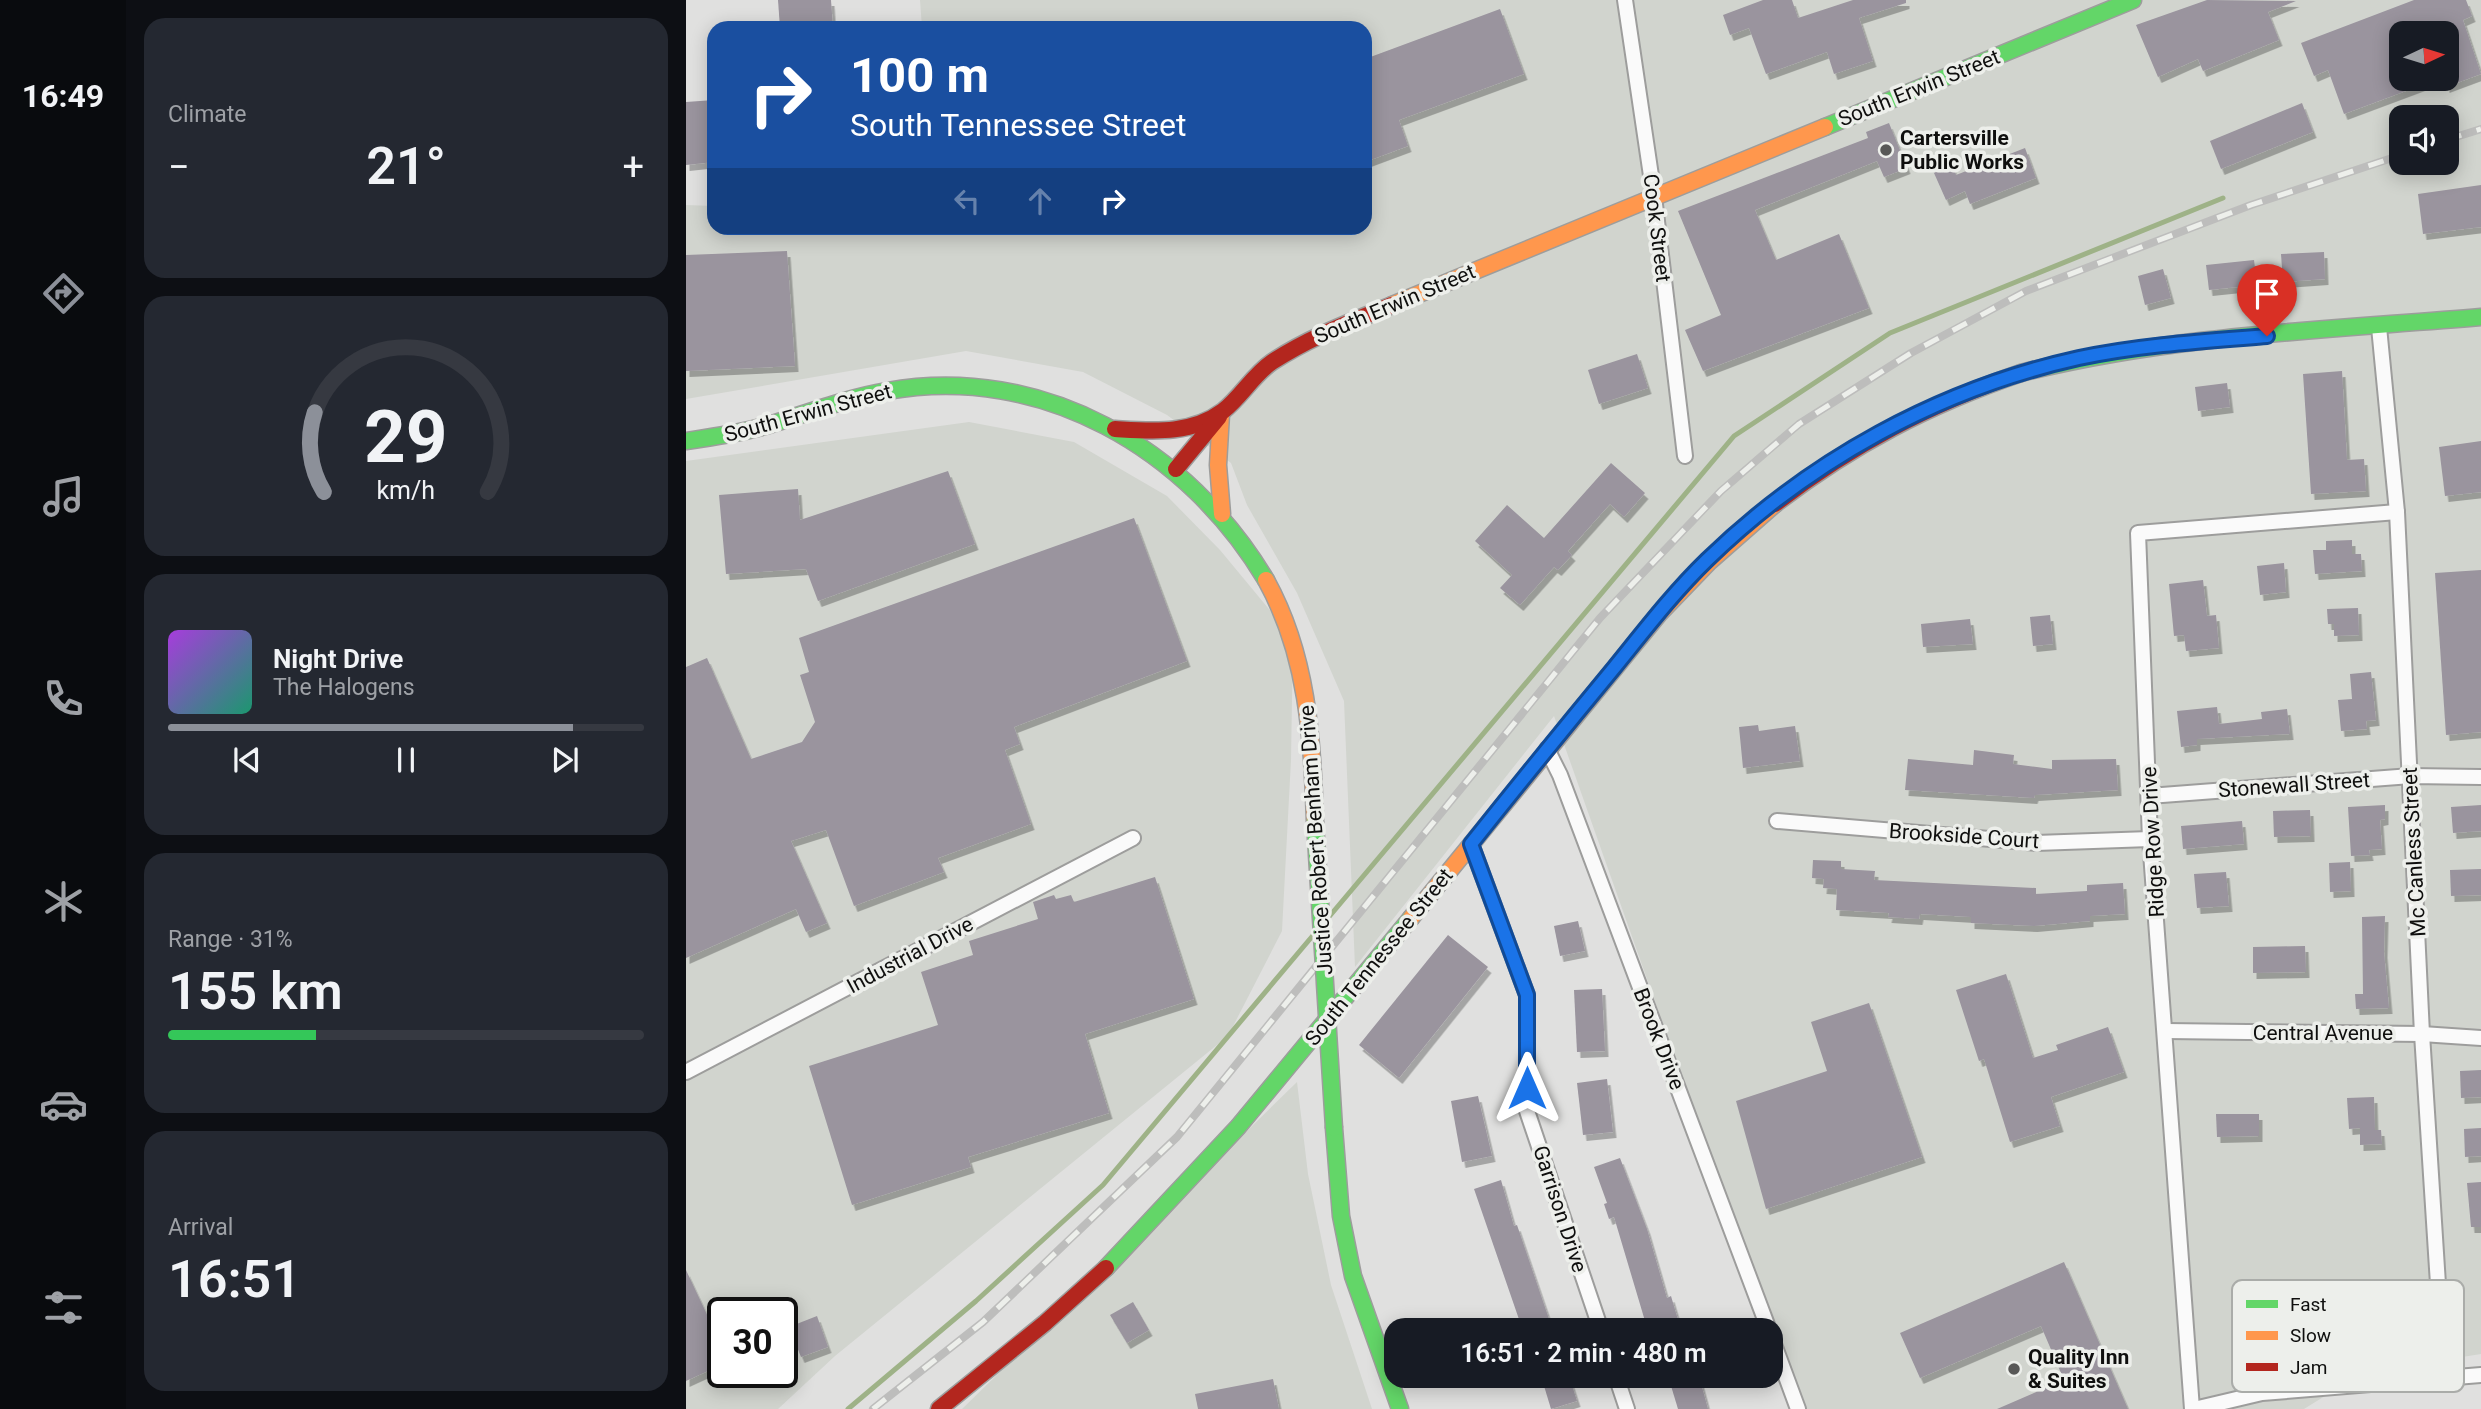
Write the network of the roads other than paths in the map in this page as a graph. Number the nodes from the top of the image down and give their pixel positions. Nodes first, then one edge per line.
1 (1625, 0) edge
2 (2133, 0) edge
3 (1654, 196) junction
4 (2481, 317) edge
5 (2379, 327) junction
6 (1222, 412) junction
7 (1115, 429) junction
8 (686, 441) edge
9 (1685, 456) dead end
10 (1176, 470) junction
11 (2397, 512) junction
12 (1222, 514) junction
13 (1546, 749) junction
14 (2411, 776) junction
15 (2481, 777) edge
16 (2149, 796) junction
17 (1777, 821) dead end
18 (1133, 838) dead end
19 (2150, 839) junction
20 (1471, 844) junction
21 (2166, 1031) junction
22 (2422, 1034) junction
23 (2481, 1038) edge
24 (686, 1072) edge
25 (2438, 1280) edge
26 (1597, 1318) edge
27 (1764, 1318) edge
28 (1783, 1368) edge
29 (1620, 1388) edge
30 (2285, 1392) edge
31 (939, 1409) edge
32 (1400, 1409) edge
33 (1627, 1409) edge
34 (1798, 1409) edge
35 (2193, 1409) edge

1 - 3 street, Cook Street
2 - 3 street, South Erwin Street
3 - 6 street, South Erwin Street
3 - 9 street, Cook Street
4 - 5 street, South Tennessee Street
5 - 11 street, Mc Canless Street
5 - 13 street, South Tennessee Street
6 - 7 street
6 - 10 street, South Erwin Street
6 - 12 street
7 - 8 street, South Erwin Street
7 - 10 street, South Erwin Street
10 - 12 street, Justice Robert Benham Drive
11 - 14 street, Mc Canless Street
11 - 16 street, Ridge Row Drive
12 - 32 street, Justice Robert Benham Drive, bridge
13 - 20 street, South Tennessee Street
13 - 27 street, Brook Drive
14 - 15 street, Stonewall Street
14 - 16 street, Stonewall Street
14 - 22 street, Mc Canless Street
16 - 19 street, Ridge Row Drive
17 - 19 street, Brookside Court
18 - 24 street, Industrial Drive
19 - 21 street, Ridge Row Drive
20 - 26 street, Garrison Drive
20 - 31 street, South Tennessee Street
21 - 22 street, Central Avenue
21 - 35 street, Ridge Row Drive
22 - 23 street, Central Avenue
22 - 25 street, Mc Canless Street
28 - 34 street
29 - 33 street
30 - 35 street

